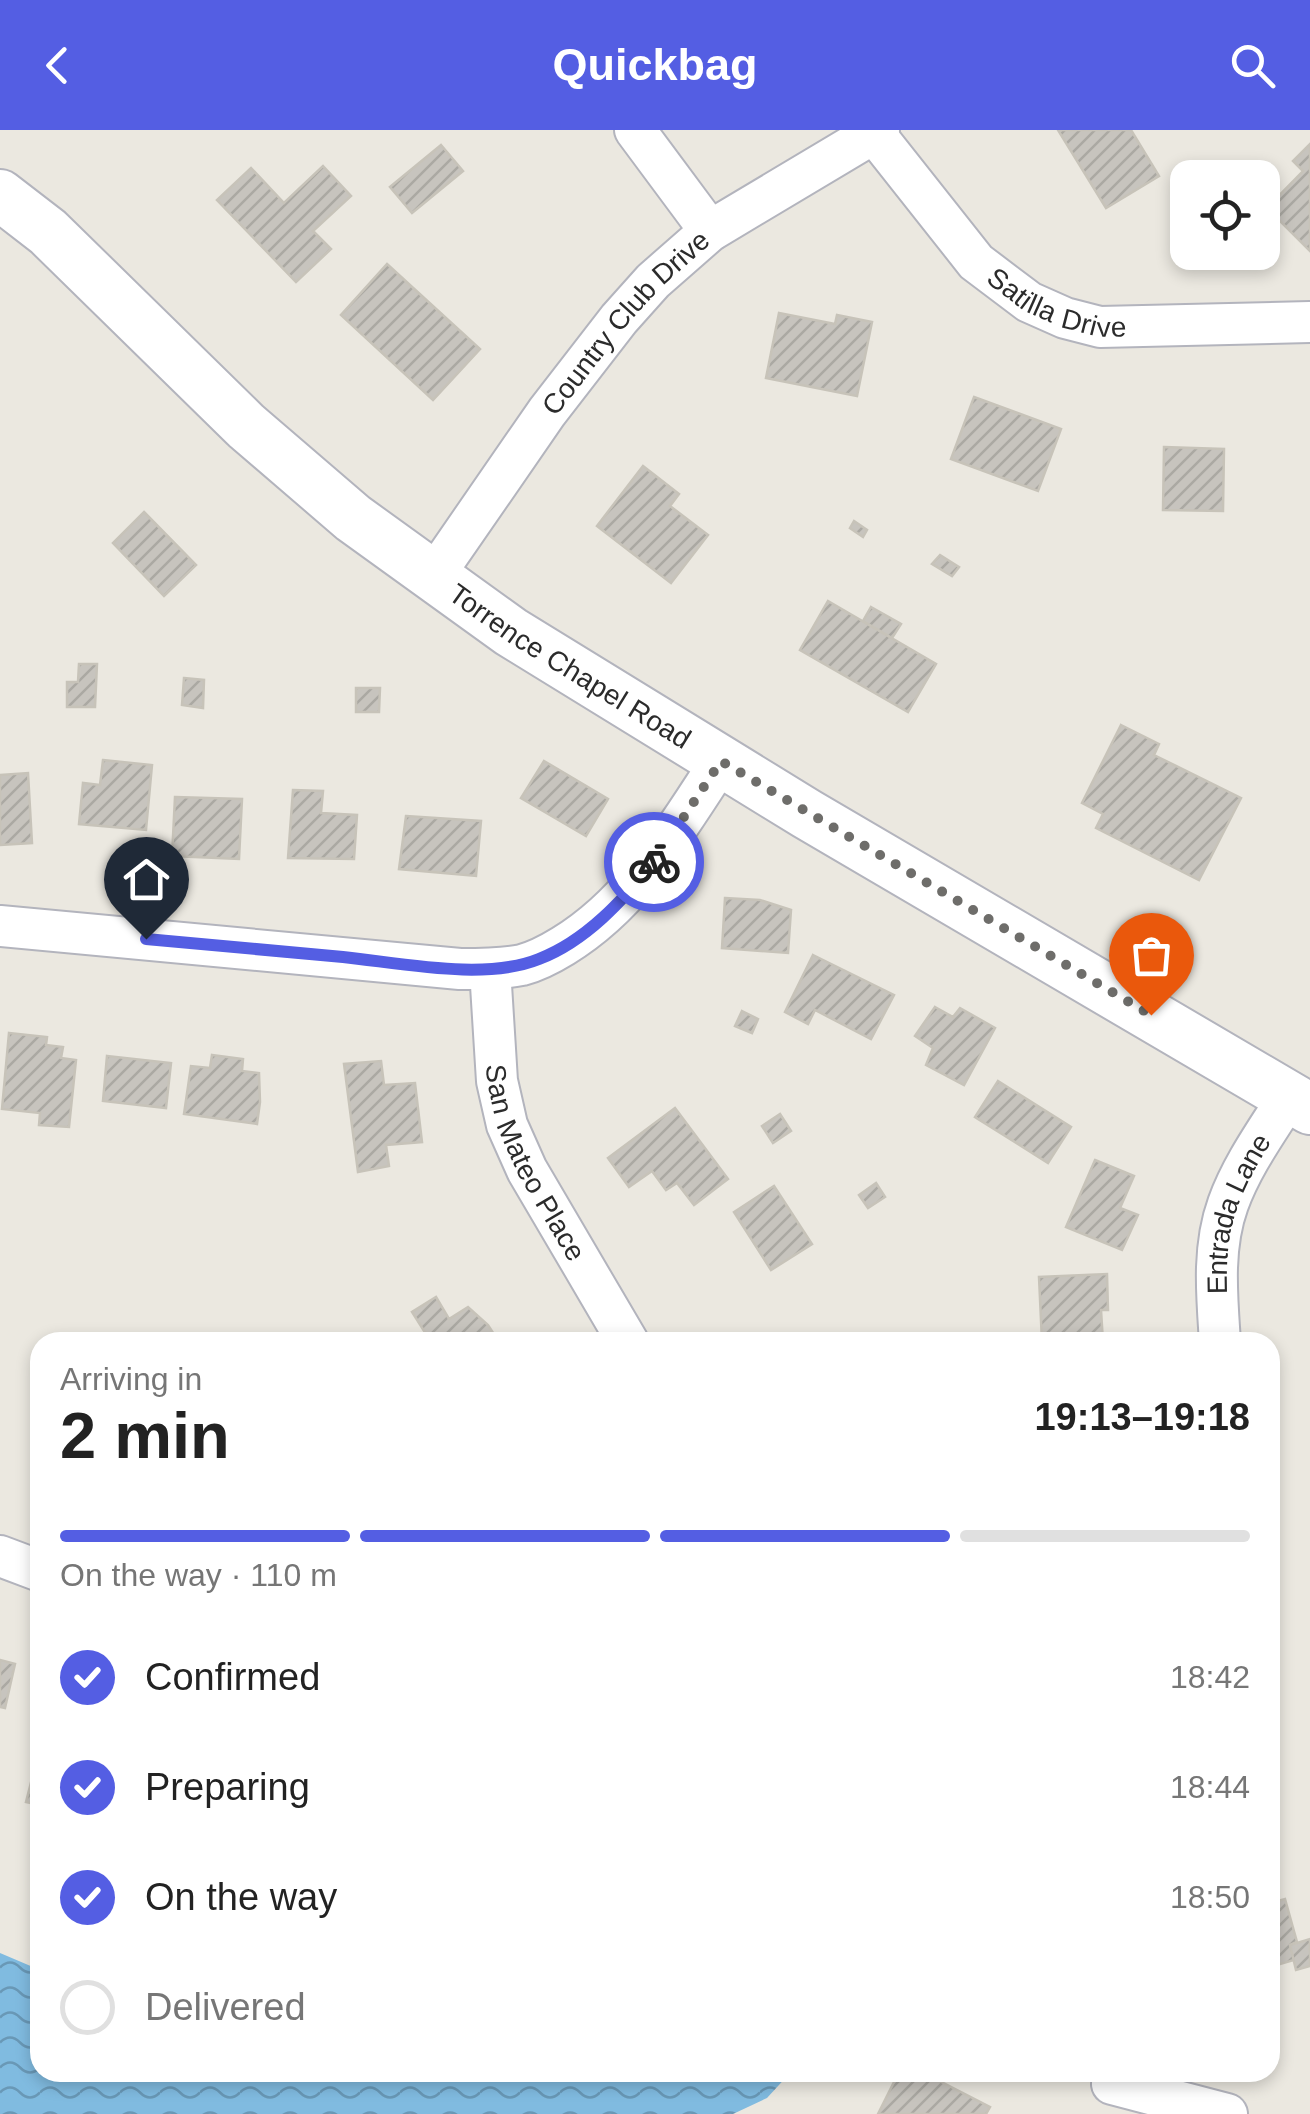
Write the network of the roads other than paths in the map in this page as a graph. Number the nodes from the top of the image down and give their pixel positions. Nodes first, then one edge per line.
1 (635, 130) edge
2 (877, 132) edge
3 (0, 195) edge
4 (710, 231) junction
5 (1310, 322) edge
6 (432, 577) junction
7 (721, 761) junction
8 (0, 926) edge
9 (490, 968) junction
10 (1300, 1102) edge
11 (622, 1332) edge
12 (1219, 1332) edge
13 (0, 1556) edge
14 (30, 1566) edge
15 (1110, 2090) edge
16 (1227, 2114) edge

1 - 4 street
2 - 4 street, Country Club Drive
2 - 5 street, Satilla Drive
3 - 6 street, Torrence Chapel Road
4 - 6 street, Country Club Drive
6 - 7 street, Torrence Chapel Road
7 - 9 street
7 - 10 street, Torrence Chapel Road
8 - 9 street
9 - 11 street, San Mateo Place
10 - 12 street, Entrada Lane
13 - 14 street
15 - 16 street

